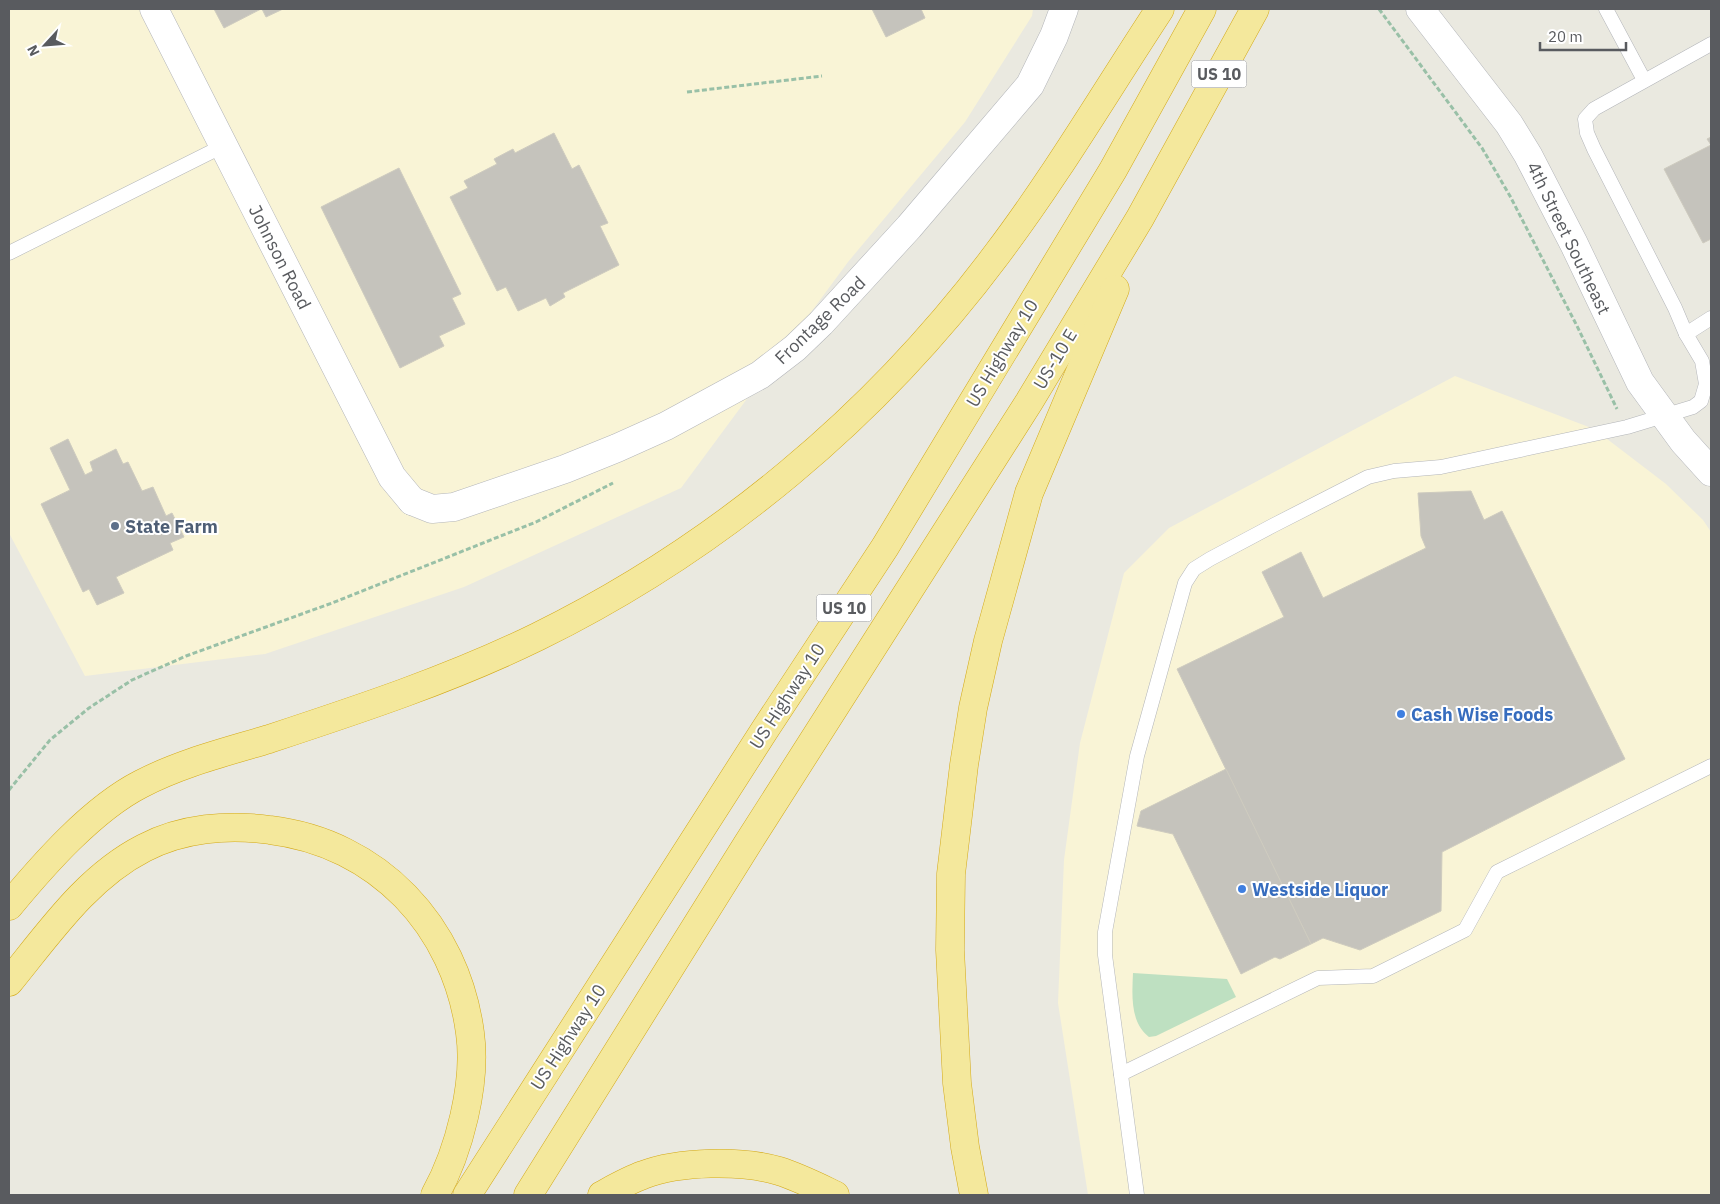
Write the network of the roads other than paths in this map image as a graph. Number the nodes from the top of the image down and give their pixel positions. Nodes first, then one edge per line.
1 (154, 9) edge
2 (1064, 9) edge
3 (1160, 9) edge
4 (1202, 9) edge
5 (1255, 9) edge
6 (1606, 9) edge
7 (1430, 13) edge
8 (1711, 44) edge
9 (1644, 80) junction
10 (1183, 140) junction
11 (223, 146) junction
12 (9, 253) edge
13 (1711, 318) edge
14 (1686, 334) junction
15 (1708, 384) edge
16 (1663, 415) junction
17 (1711, 472) edge
18 (412, 502) joint
19 (1711, 766) edge
20 (9, 906) edge
21 (9, 982) edge
22 (1121, 1074) junction
23 (434, 1195) edge
24 (466, 1195) edge
25 (528, 1195) edge
26 (602, 1195) edge
27 (834, 1195) edge
28 (974, 1195) edge
29 (1137, 1195) edge

1 - 11 street, Johnson Road
2 - 18 street, Frontage Road
3 - 20 highway
4 - 24 highway, US Highway 10 / US 10
5 - 10 highway, US-10 E / US 10
6 - 9 lane
7 - 16 street, 4th Street Southeast
8 - 9 lane
9 - 14 lane
10 - 25 highway, US-10 E / US 10
10 - 28 highway
11 - 12 lane
11 - 18 street, Johnson Road
13 - 14 lane
14 - 15 lane
15 - 16 lane
16 - 17 street, 4th Street Southeast
16 - 22 lane
19 - 22 lane
21 - 23 highway
22 - 29 lane
26 - 27 highway

